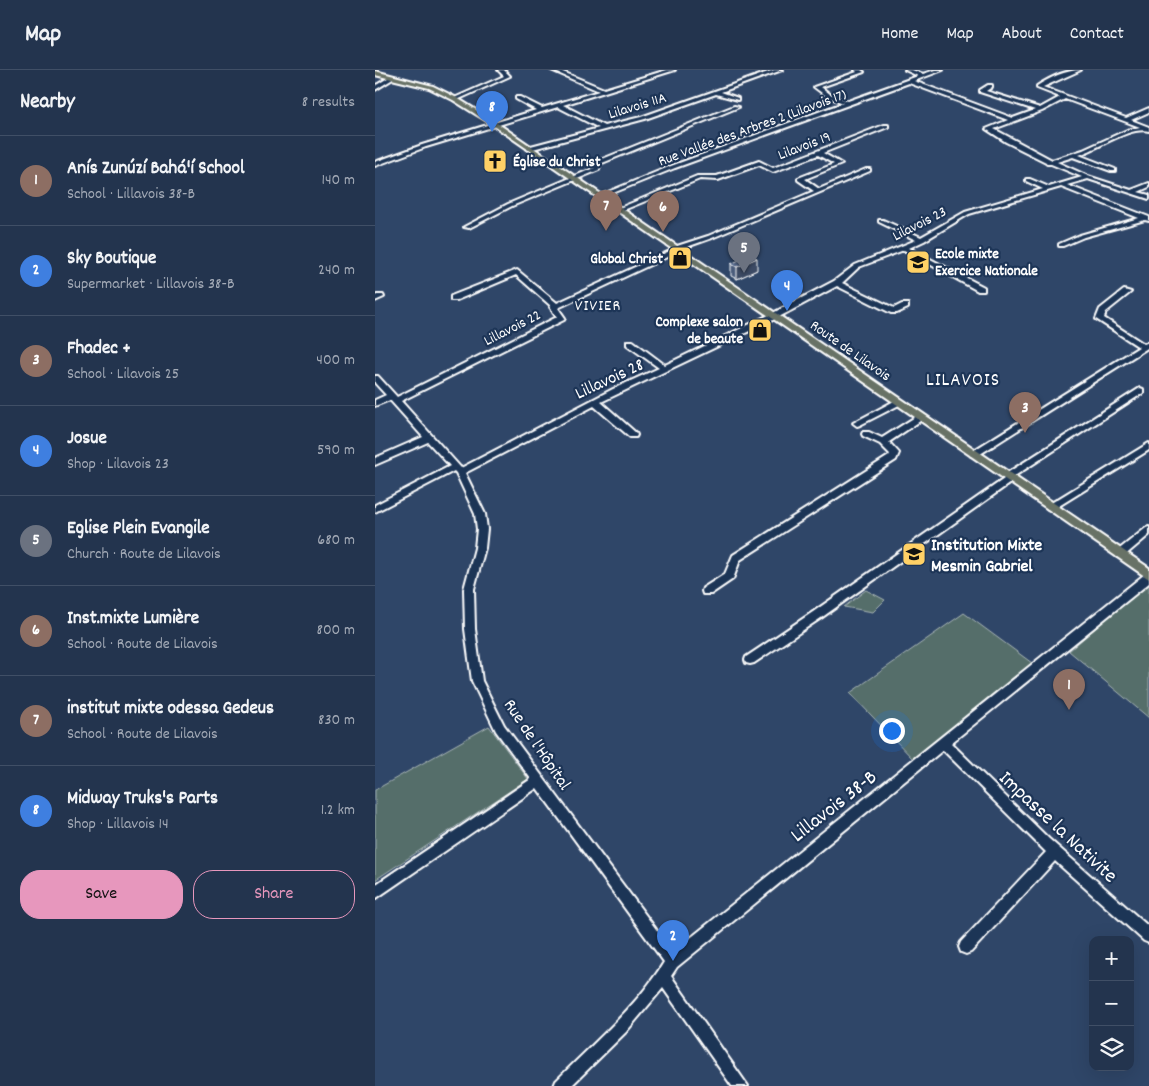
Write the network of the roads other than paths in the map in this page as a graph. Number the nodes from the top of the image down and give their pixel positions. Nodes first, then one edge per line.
1 (501, 70) edge
2 (553, 70) edge
3 (672, 70) edge
4 (779, 70) edge
5 (858, 70) edge
6 (908, 70) edge
7 (940, 70) edge
8 (1078, 70) edge
9 (375, 73) edge
10 (922, 76) junction
11 (393, 77) junction
12 (908, 82) junction
13 (990, 86) dead end
14 (375, 88) edge
15 (604, 91) junction
16 (715, 92) junction
17 (1064, 97) junction
18 (518, 98) dead end
19 (455, 99) junction
20 (735, 99) dead end
21 (850, 104) junction
22 (559, 105) junction
23 (735, 107) dead end
24 (541, 110) junction
25 (1040, 110) junction
26 (1149, 110) edge
27 (1013, 120) junction
28 (1127, 120) junction
29 (495, 124) junction
30 (886, 126) dead end
31 (603, 128) junction
32 (1148, 128) edge
33 (529, 148) junction
34 (818, 152) junction
35 (1073, 155) junction
36 (1049, 163) junction
37 (375, 164) edge
38 (868, 170) dead end
39 (1113, 170) dead end
40 (574, 178) junction
41 (1087, 178) junction
42 (1028, 180) dead end
43 (1149, 185) edge
44 (1063, 186) junction
45 (1049, 189) junction
46 (819, 191) junction
47 (1132, 192) junction
48 (601, 196) junction
49 (1149, 196) edge
50 (619, 210) junction
51 (1147, 218) edge
52 (881, 221) dead end
53 (467, 227) dead end
54 (922, 240) junction
55 (1061, 245) dead end
56 (905, 248) junction
57 (677, 249) junction
58 (837, 283) junction
59 (981, 289) dead end
60 (1127, 292) dead end
61 (454, 298) dead end
62 (556, 306) junction
63 (905, 306) dead end
64 (774, 316) junction
65 (630, 343) dead end
66 (1146, 346) edge
67 (666, 369) junction
68 (375, 378) edge
69 (1141, 391) dead end
70 (393, 398) junction
71 (375, 402) edge
72 (595, 402) junction
73 (898, 402) junction
74 (920, 416) junction
75 (857, 423) dead end
76 (866, 434) dead end
77 (633, 435) dead end
78 (430, 437) junction
79 (883, 442) junction
80 (1149, 446) edge
81 (974, 454) junction
82 (375, 462) edge
83 (458, 469) junction
84 (1008, 478) junction
85 (1051, 506) junction
86 (375, 509) edge
87 (1149, 530) edge
88 (1120, 554) junction
89 (1149, 575) edge
90 (707, 591) dead end
91 (750, 660) dead end
92 (944, 744) junction
93 (538, 781) junction
94 (1055, 852) junction
95 (375, 893) edge
96 (1149, 936) edge
97 (965, 947) dead end
98 (672, 962) junction
99 (664, 977) junction
100 (561, 1086) edge
101 (741, 1086) edge

1 - 19 street
2 - 15 street
3 - 15 street
4 - 16 street, Lilavois 11A
5 - 21 street
6 - 10 street
7 - 10 street, Rue Vallée des Arbres 2 (Lilavois 17)
8 - 17 street
9 - 11 main road, Route de Lilavois
10 - 12 street, Rue Vallée des Arbres 2 (Lilavois 17)
11 - 14 street
11 - 19 main road, Route de Lilavois
12 - 21 street, Rue Vallée des Arbres 2 (Lilavois 17)
12 - 27 street
13 - 25 street
15 - 22 street
16 - 20 street
16 - 31 street, Lilavois 11A
17 - 25 street
17 - 28 street
18 - 24 street
19 - 29 main road, Route de Lilavois
21 - 48 street, Rue Vallée des Arbres 2 (Lilavois 17)
22 - 24 street
22 - 31 street
23 - 40 street
24 - 29 street
25 - 27 street
26 - 28 street
27 - 36 street
28 - 32 street
29 - 33 main road, Route de Lilavois
29 - 37 street
30 - 34 street, Lilavois 19
31 - 33 street, Lilavois 11A
32 - 35 street
33 - 40 main road, Route de Lilavois
34 - 46 street
34 - 50 street, Lilavois 19
35 - 36 street
35 - 39 street
36 - 41 street
38 - 46 street, Lillavois 22
40 - 48 main road, Route de Lilavois
40 - 53 street
41 - 44 street, Lilavois 23
41 - 47 street
42 - 45 street
43 - 47 street
44 - 45 street, Lilavois 23
44 - 51 street
45 - 54 street, Lilavois 23
46 - 57 street, Lillavois 22
47 - 49 street
48 - 50 main road, Route de Lilavois
50 - 57 main road, Route de Lilavois
51 - 55 street
52 - 54 street
54 - 56 street, Lilavois 23
56 - 58 street, Lilavois 23
56 - 59 street
57 - 62 street, Lillavois 22
57 - 64 main road, Route de Lilavois
58 - 63 street
58 - 64 street, Lilavois 23
60 - 66 street
61 - 62 street
62 - 70 street, Lillavois 22
64 - 67 street, Lillavois 28
64 - 73 main road, Route de Lilavois
65 - 67 street
66 - 81 street
67 - 72 street, Lillavois 28
68 - 70 street, Rue de l'Hôpital
69 - 84 street
70 - 71 street
70 - 78 street, Rue de l'Hôpital
72 - 77 street
72 - 83 street, Lillavois 28
73 - 74 main road, Route de Lilavois
73 - 75 street
74 - 79 street
74 - 81 main road, Route de Lilavois
76 - 79 street
78 - 82 street
78 - 83 street, Rue de l'Hôpital
79 - 90 street
80 - 85 street
81 - 84 main road, Route de Lilavois
83 - 86 street, Lillavois 28
83 - 93 street, Rue de l'Hôpital
84 - 85 main road, Route de Lilavois
84 - 91 street
85 - 88 main road, Route de Lilavois
87 - 88 street
88 - 89 main road, Route de Lilavois
89 - 92 street, Lillavois 38-B
92 - 94 street, Impasse la Nativite
92 - 98 street, Lillavois 38-B
93 - 95 street
93 - 98 street, Rue de l'Hôpital
94 - 96 street, Impasse la Nativite
94 - 97 street
98 - 99 street, Lillavois 38-B
99 - 100 street, Lillavois 38-B
99 - 101 street

